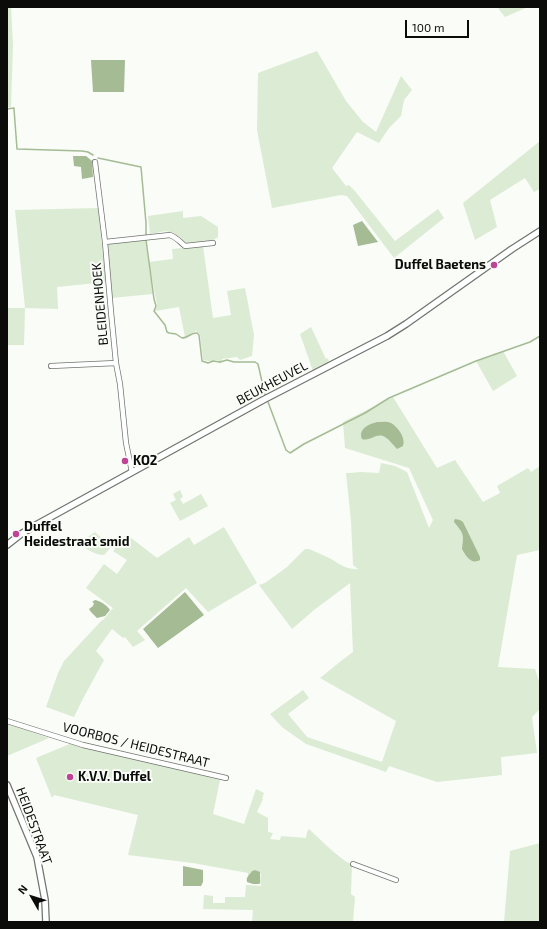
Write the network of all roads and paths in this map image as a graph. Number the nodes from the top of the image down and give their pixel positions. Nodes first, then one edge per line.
1 (95, 162) dead end
2 (540, 231) edge
3 (105, 242) junction
4 (213, 244) dead end
5 (116, 363) junction
6 (51, 366) dead end
7 (132, 472) junction
8 (7, 545) edge
9 (7, 721) edge
10 (226, 778) dead end
11 (7, 785) edge
12 (353, 864) dead end
13 (396, 880) dead end
14 (46, 922) edge

1 - 3 street, BLEIDENHOEK
2 - 7 street, BEUKHEUVEL
3 - 4 street
3 - 5 street, BLEIDENHOEK
5 - 6 street, BLEIDENHOEK
5 - 7 street, BLEIDENHOEK
7 - 8 street, BEUKHEUVEL
9 - 10 street, VOORBOS / HEIDESTRAAT
11 - 14 street, HEIDESTRAAT
12 - 13 street

